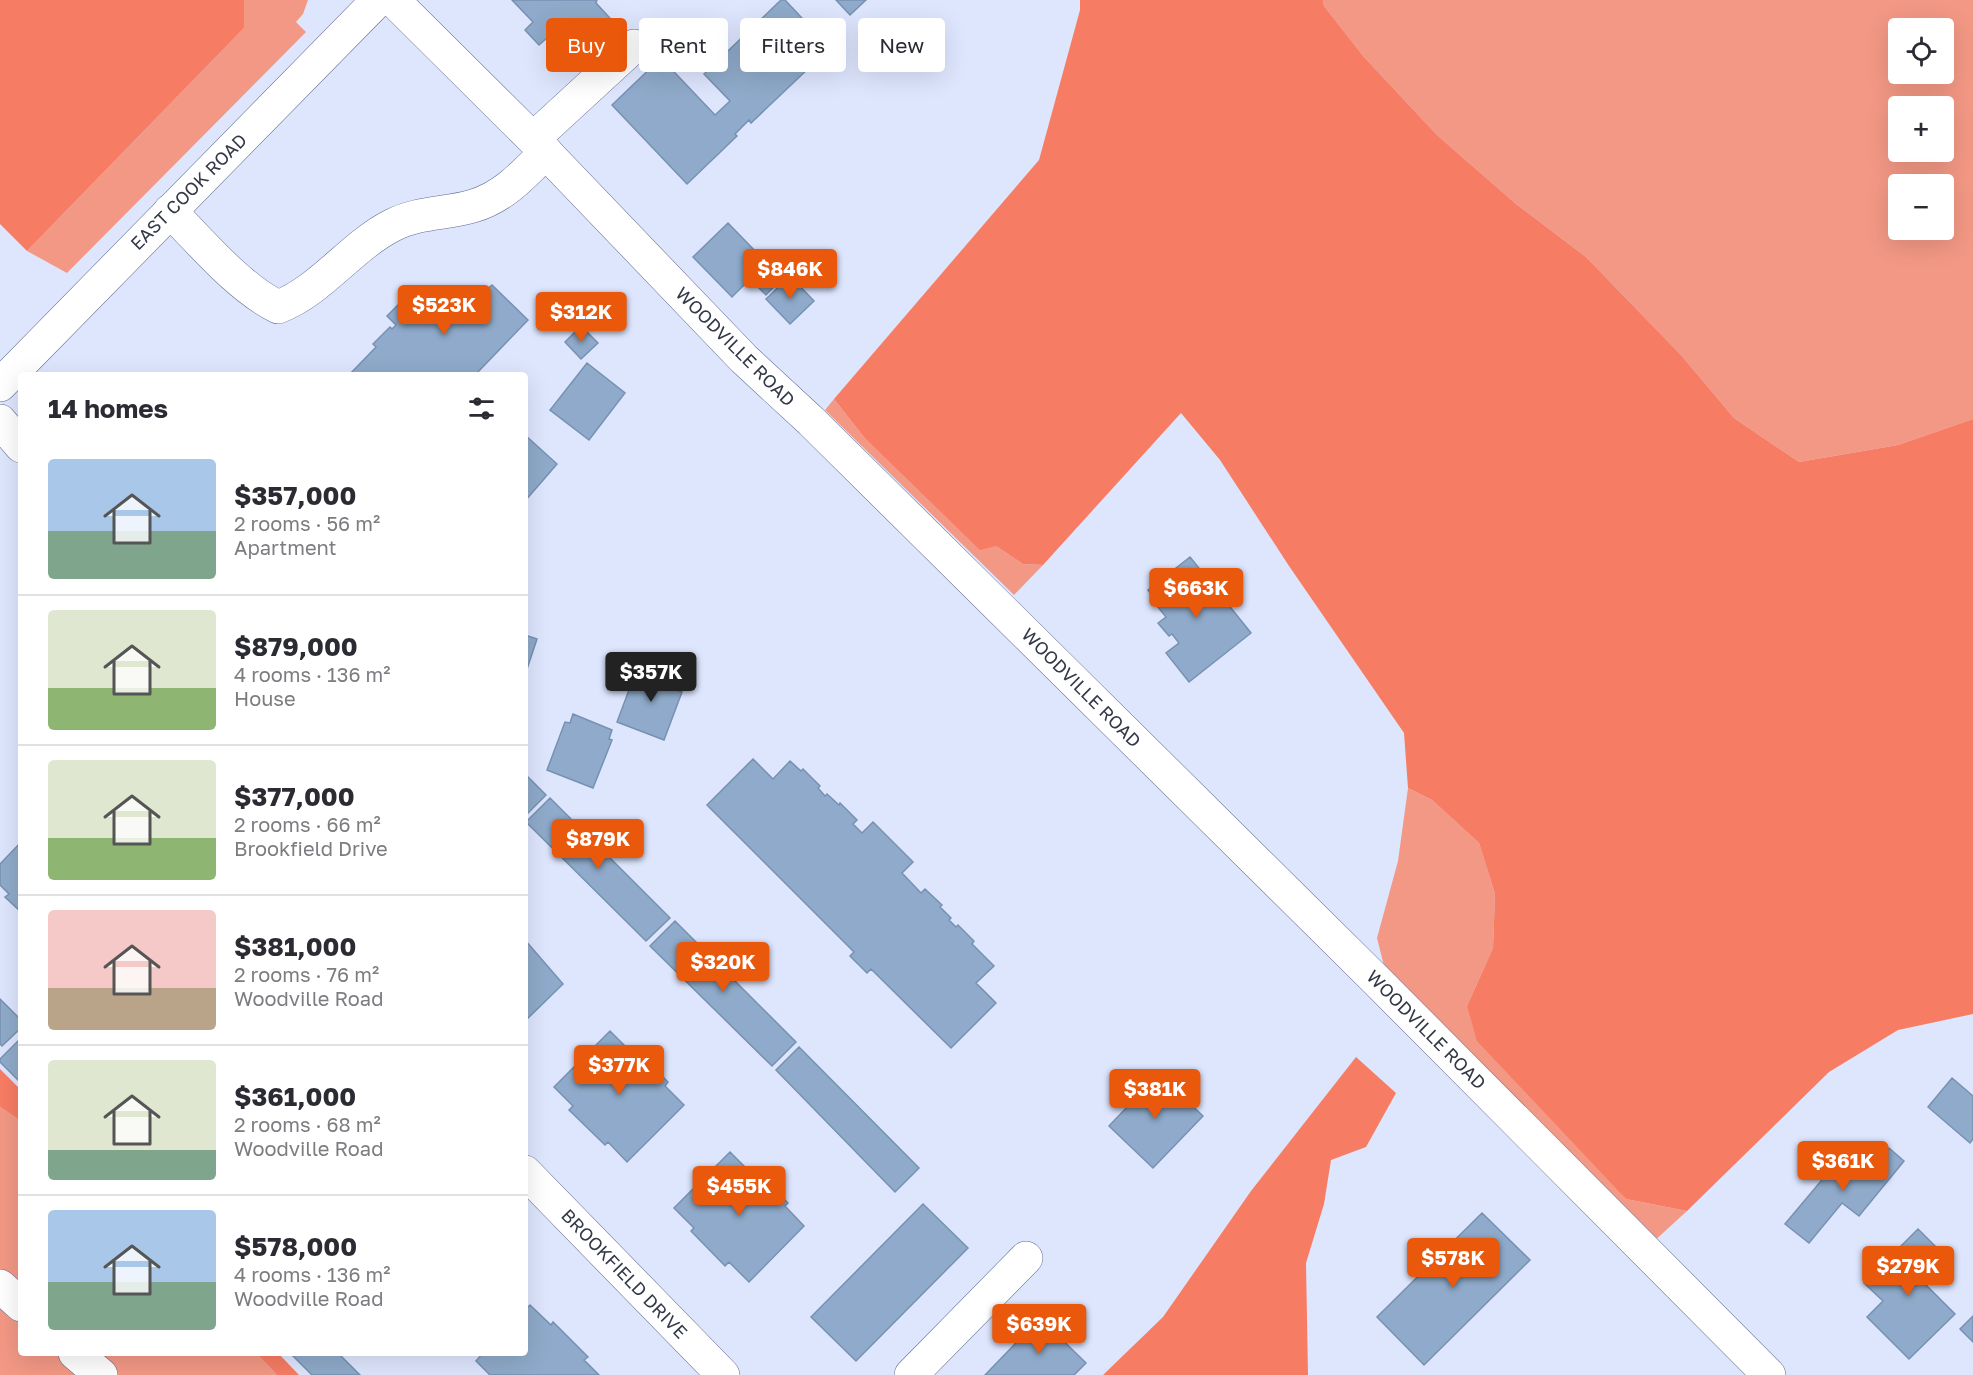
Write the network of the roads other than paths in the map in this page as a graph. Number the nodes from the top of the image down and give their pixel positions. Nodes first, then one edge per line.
1 (378, 0) edge
2 (393, 0) edge
3 (633, 46) dead end
4 (540, 146) junction
5 (170, 211) junction
6 (0, 385) edge
7 (0, 421) edge
8 (18, 442) edge
9 (528, 1175) edge
10 (1026, 1258) dead end
11 (0, 1286) edge
12 (18, 1302) edge
13 (79, 1356) edge
14 (101, 1375) edge
15 (723, 1375) edge
16 (911, 1375) edge
17 (1769, 1375) edge

1 - 5 main road, EAST COOK ROAD
2 - 4 main road, WOODVILLE ROAD
3 - 4 main road
4 - 5 main road
4 - 17 main road, WOODVILLE ROAD
5 - 6 main road, EAST COOK ROAD
7 - 8 main road
9 - 15 main road, BROOKFIELD DRIVE
10 - 16 main road
11 - 12 main road
13 - 14 main road

